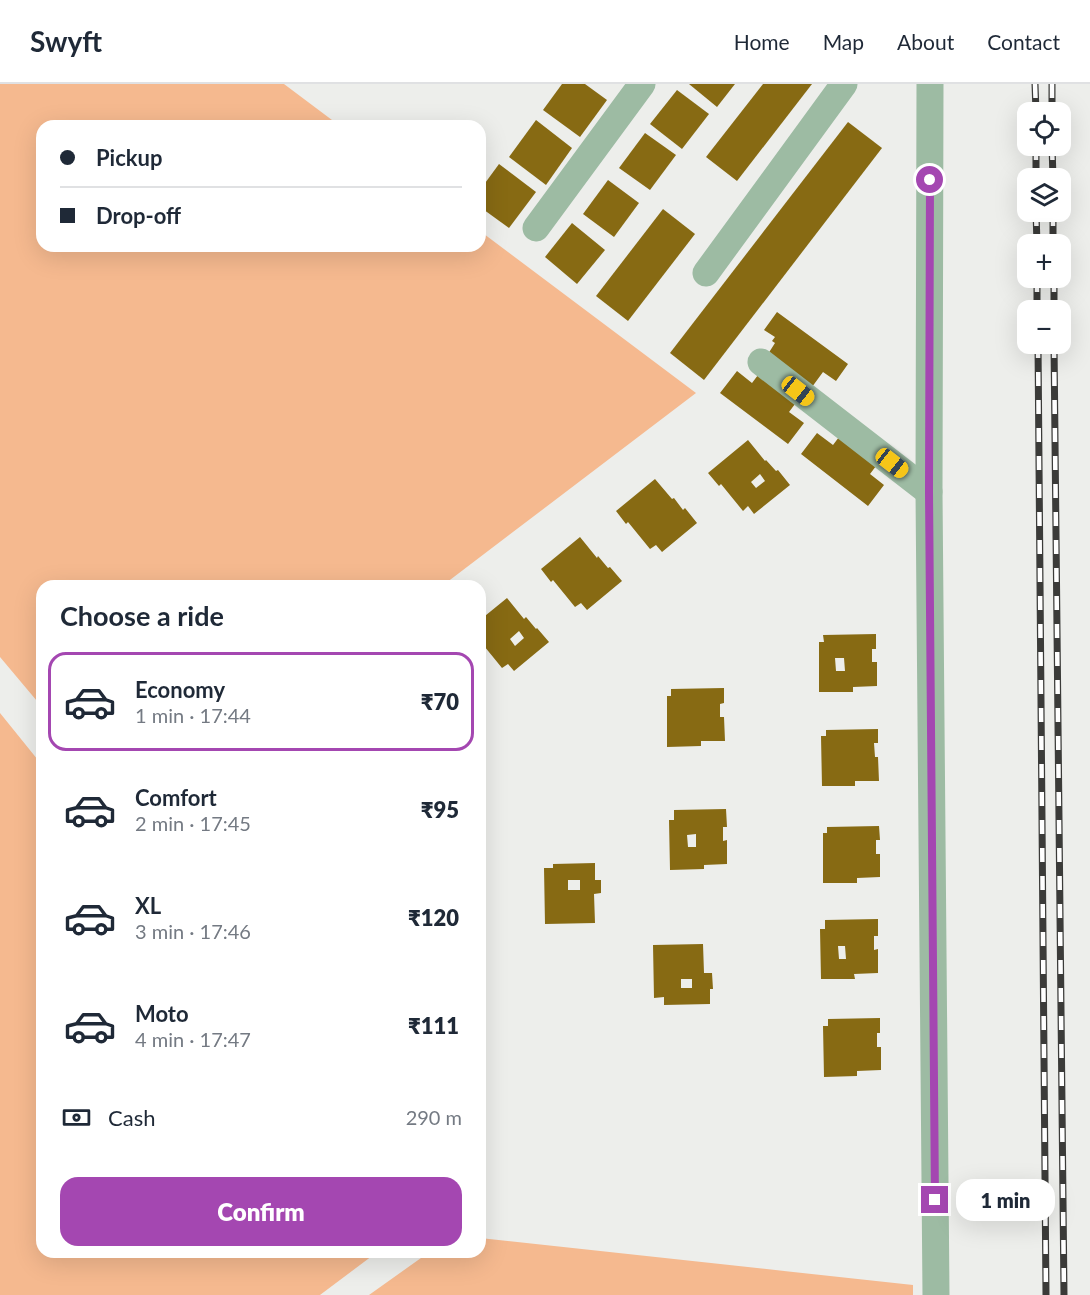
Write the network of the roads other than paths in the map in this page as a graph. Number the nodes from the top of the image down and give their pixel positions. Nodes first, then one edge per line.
1 (642, 84) edge
2 (844, 84) edge
3 (930, 84) edge
4 (536, 228) dead end
5 (706, 273) dead end
6 (761, 362) dead end
7 (929, 492) junction
8 (936, 1295) edge

1 - 4 street
2 - 5 street
3 - 7 street
6 - 7 street
7 - 8 street

